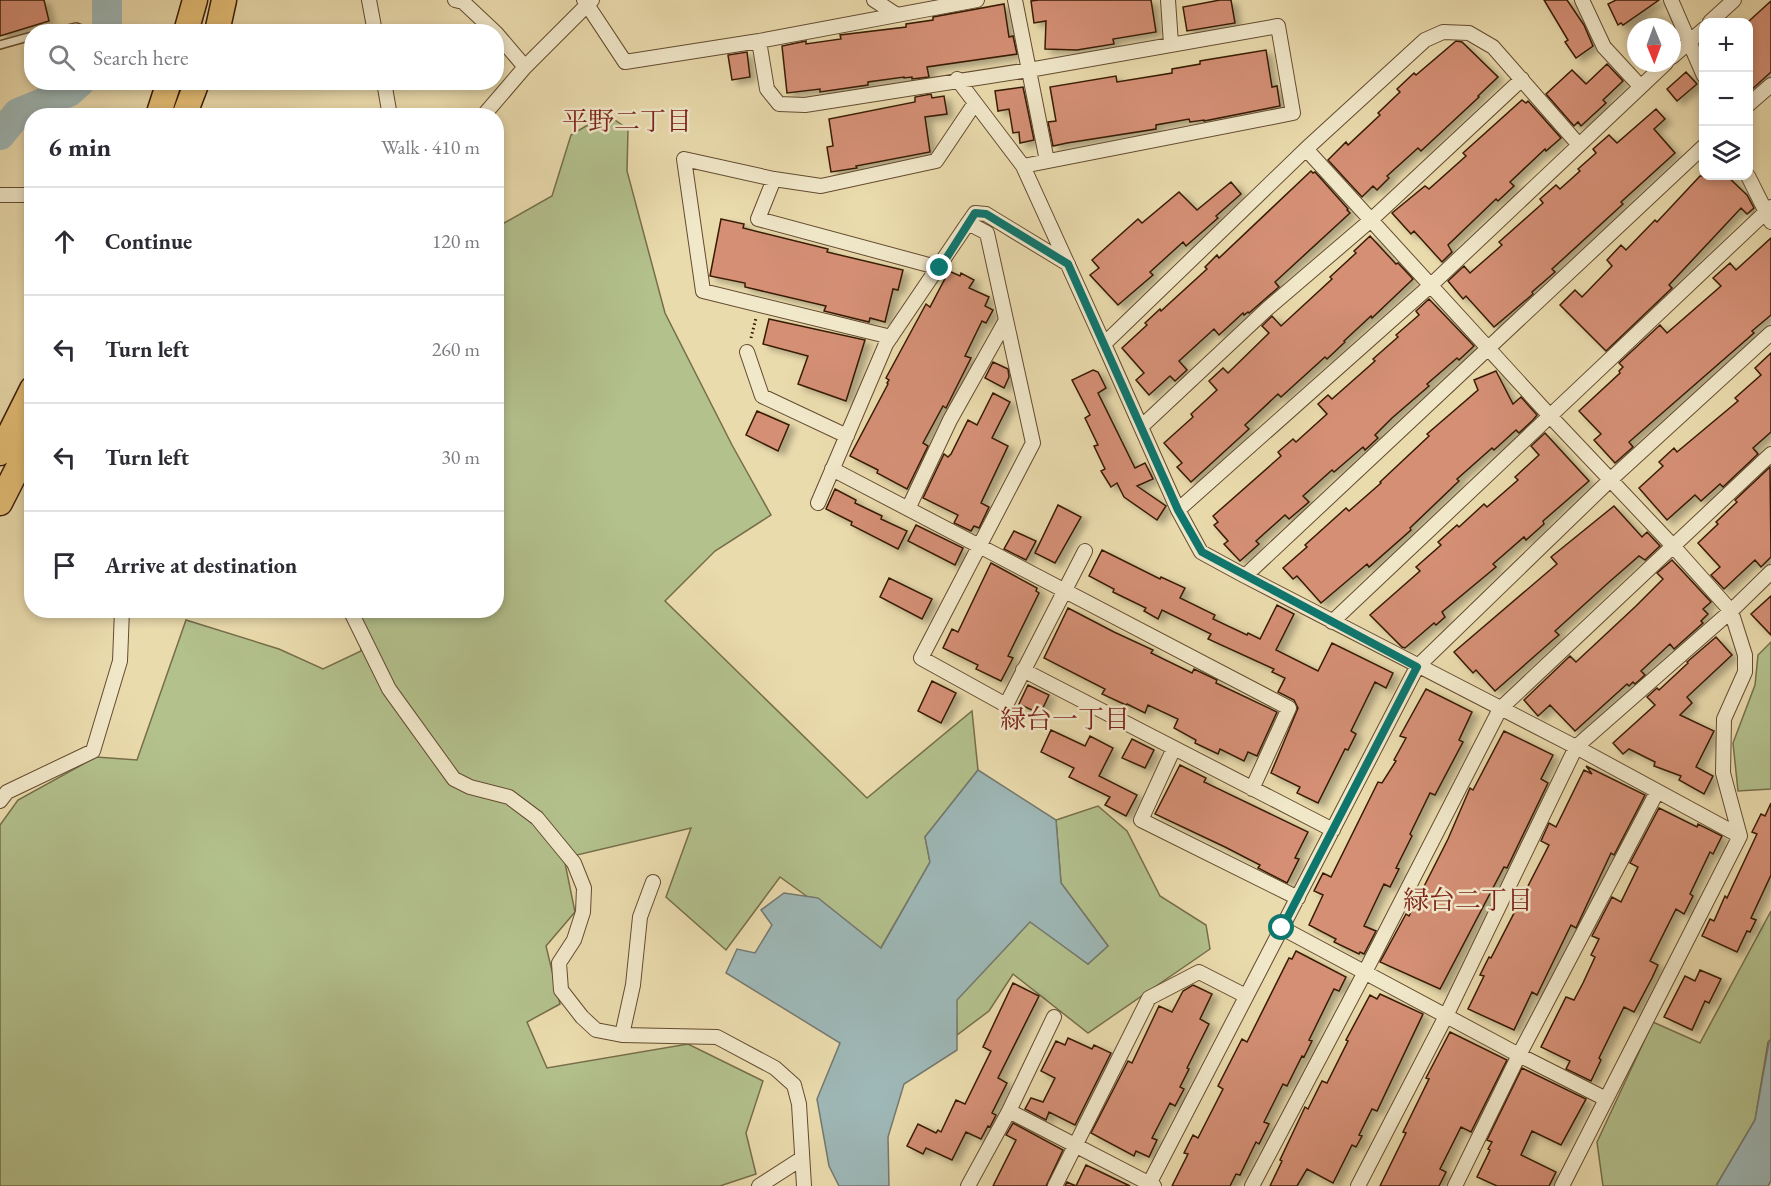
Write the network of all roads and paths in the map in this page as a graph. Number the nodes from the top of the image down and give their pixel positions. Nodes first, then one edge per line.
1 (195, 0) edge
2 (224, 0) edge
3 (369, 0) edge
4 (455, 0) edge
5 (874, 0) edge
6 (977, 0) edge
7 (1015, 0) edge
8 (1168, 0) edge
9 (1582, 0) edge
10 (1671, 0) edge
11 (1734, 0) edge
12 (588, 1) edge
13 (897, 15) junction
14 (1714, 18) edge
15 (188, 24) edge
16 (219, 24) edge
17 (374, 24) edge
18 (487, 24) edge
19 (1699, 33) edge
20 (24, 38) edge
21 (759, 41) junction
22 (1690, 41) junction
23 (504, 42) edge
24 (1171, 44) junction
25 (0, 45) edge
26 (1681, 49) edge
27 (525, 67) junction
28 (1029, 70) junction
29 (1656, 72) edge
30 (1702, 72) edge
31 (957, 79) junction
32 (1522, 80) junction
33 (1771, 85) edge
34 (1640, 86) junction
35 (166, 90) edge
36 (194, 90) edge
37 (385, 90) edge
38 (1753, 101) edge
39 (975, 103) junction
40 (161, 108) edge
41 (187, 108) edge
42 (389, 108) edge
43 (490, 108) edge
44 (1579, 145) junction
45 (1306, 149) junction
46 (1699, 151) edge
47 (1047, 161) junction
48 (1023, 166) junction
49 (774, 179) junction
50 (1750, 180) edge
51 (0, 195) edge
52 (24, 195) edge
53 (1769, 214) edge
54 (1371, 220) junction
55 (968, 224) junction
56 (1068, 264) junction
57 (940, 268) junction
58 (1431, 285) junction
59 (759, 305) junction
60 (1005, 322) junction
61 (1771, 333) edge
62 (891, 338) junction
63 (1104, 344) junction
64 (1489, 348) junction
65 (747, 352) joint
66 (24, 405) edge
67 (1550, 416) junction
68 (1141, 427) junction
69 (847, 436) junction
70 (0, 453) edge
71 (1771, 454) edge
72 (24, 456) edge
73 (832, 469) junction
74 (1609, 481) junction
75 (0, 503) edge
76 (818, 503) dead end
77 (909, 509) junction
78 (1178, 510) junction
79 (979, 546) junction
80 (1673, 546) junction
81 (1085, 550) dead end
82 (1771, 572) edge
83 (1245, 576) junction
84 (1065, 590) junction
85 (1731, 610) junction
86 (122, 618) edge
87 (354, 618) edge
88 (1332, 622) junction
89 (1417, 667) junction
90 (1023, 670) junction
91 (1500, 709) junction
92 (1576, 747) junction
93 (1174, 748) junction
94 (1252, 789) junction
95 (1657, 792) junction
96 (0, 801) edge
97 (1333, 830) junction
98 (1740, 836) junction
99 (653, 882) dead end
100 (1298, 898) junction
101 (1282, 928) junction
102 (1365, 972) junction
103 (1246, 996) junction
104 (1446, 1016) junction
105 (1054, 1017) dead end
106 (621, 1035) junction
107 (1520, 1055) junction
108 (1606, 1099) junction
109 (1009, 1111) junction
110 (1076, 1145) junction
111 (801, 1159) junction
112 (1151, 1185) edge
113 (759, 1186) edge
114 (804, 1186) edge
115 (968, 1186) edge
116 (1055, 1186) edge
117 (1252, 1186) edge
118 (1358, 1186) edge
119 (1455, 1186) edge
120 (1562, 1186) edge

1 - 15 highway
2 - 16 highway
3 - 17 street
4 - 18 street
5 - 13 street
6 - 13 street
7 - 28 street
8 - 24 street
9 - 34 street
10 - 22 street
11 - 14 street
12 - 21 street
12 - 27 street
13 - 21 street
19 - 22 street
20 - 25 lane
21 - 31 street
22 - 26 street
22 - 30 street
23 - 27 street
24 - 28 street
24 - 47 street
27 - 43 street
28 - 31 street
28 - 47 street
29 - 34 street
31 - 39 street
32 - 44 street
32 - 45 street
32 - 54 street
33 - 38 street
34 - 44 street
35 - 40 highway
36 - 41 highway
37 - 42 street
39 - 48 street
39 - 49 street
44 - 58 street
45 - 54 street
45 - 63 street
46 - 64 street
47 - 48 street
48 - 56 street
49 - 57 street
49 - 59 street
50 - 53 street
51 - 52 street
53 - 67 street
54 - 58 street
54 - 68 street
55 - 56 street
55 - 57 street
55 - 60 street
56 - 63 street
57 - 62 street
58 - 64 street
58 - 78 street
59 - 62 street
59 - 65 path
60 - 77 street
60 - 79 street
61 - 74 street
62 - 69 street
63 - 68 street
64 - 67 street
64 - 83 street
65 - 69 street
66 - 70 highway
67 - 74 street
67 - 88 street
68 - 78 street
69 - 73 street
71 - 80 street
72 - 75 highway
73 - 76 street
73 - 77 street
74 - 80 street
74 - 89 street
77 - 79 street
78 - 83 street
79 - 84 street
79 - 90 street
80 - 85 street
80 - 91 street
81 - 84 street
82 - 85 street
83 - 88 street
84 - 90 street
84 - 94 street
85 - 92 street
85 - 98 street
86 - 96 street
87 - 106 street
88 - 89 street
89 - 91 street
89 - 97 street
90 - 93 street
91 - 92 street
91 - 102 street
92 - 95 street
92 - 104 street
93 - 94 street
93 - 100 street
94 - 97 street
95 - 98 street
95 - 107 street
97 - 100 street
98 - 108 street
99 - 106 street
100 - 101 street
101 - 102 street
101 - 103 street
102 - 104 street
102 - 117 street
103 - 110 street
103 - 112 street
104 - 107 street
104 - 118 street
105 - 109 street
106 - 111 street
107 - 108 street
107 - 119 street
108 - 120 street
109 - 110 street
109 - 115 street
110 - 112 street
110 - 116 street
111 - 113 street
111 - 114 street

